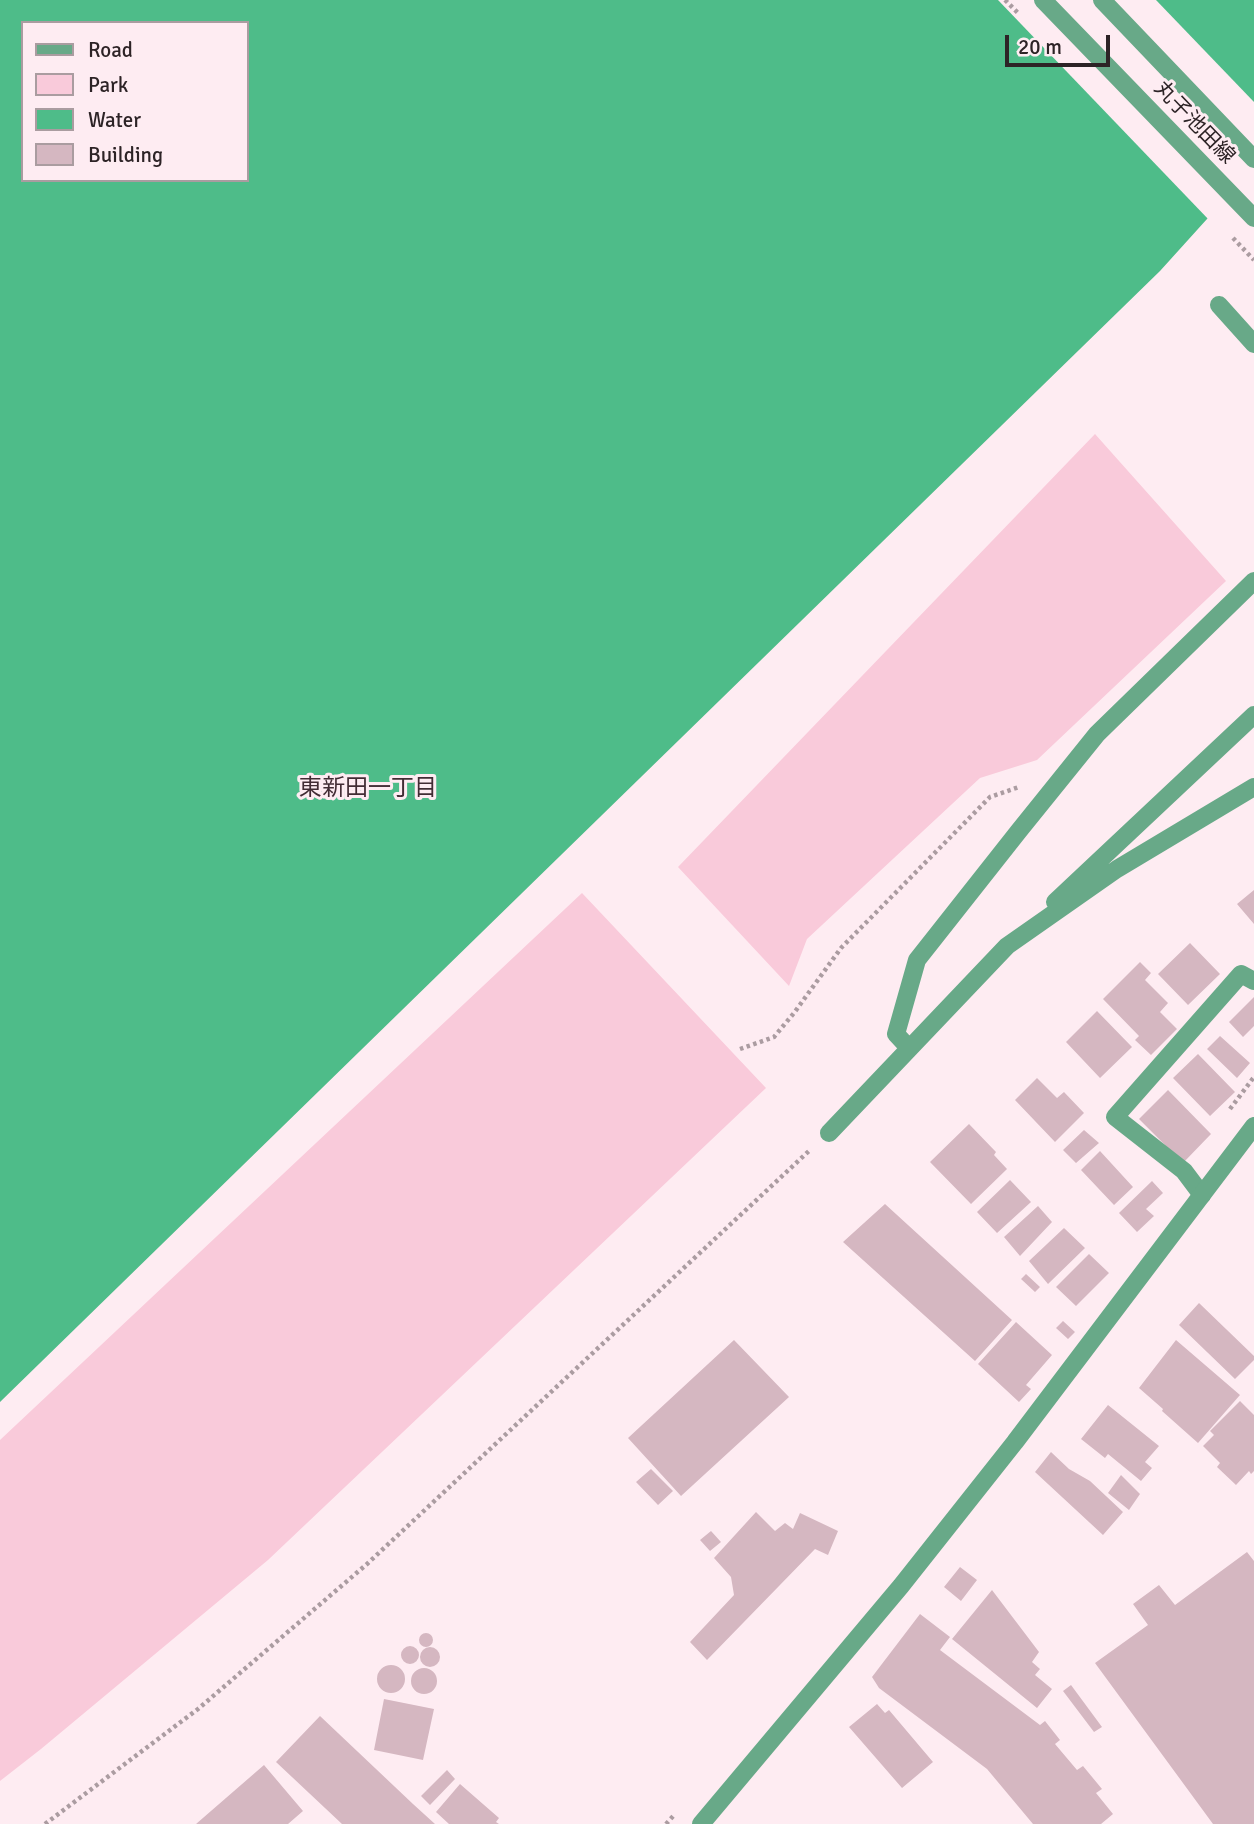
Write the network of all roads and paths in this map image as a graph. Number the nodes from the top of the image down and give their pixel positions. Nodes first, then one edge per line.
1 (1043, 0) edge
2 (1102, 0) edge
3 (1254, 159) edge
4 (1254, 218) edge
5 (1219, 305) dead end
6 (1254, 344) edge
7 (1254, 581) edge
8 (1254, 715) edge
9 (1021, 786) dead end
10 (1254, 787) edge
11 (1007, 946) junction
12 (1254, 981) edge
13 (909, 1048) junction
14 (740, 1049) dead end
15 (1254, 1126) edge
16 (829, 1133) joint
17 (1202, 1195) junction
18 (45, 1824) edge
19 (701, 1824) edge

1 - 4 street, 丸子池田線
2 - 3 street, 丸子池田線
5 - 6 street
7 - 13 street
8 - 11 street
9 - 14 path
10 - 11 street
11 - 13 street
12 - 17 street
13 - 16 street
15 - 17 street
16 - 18 path
17 - 19 street

